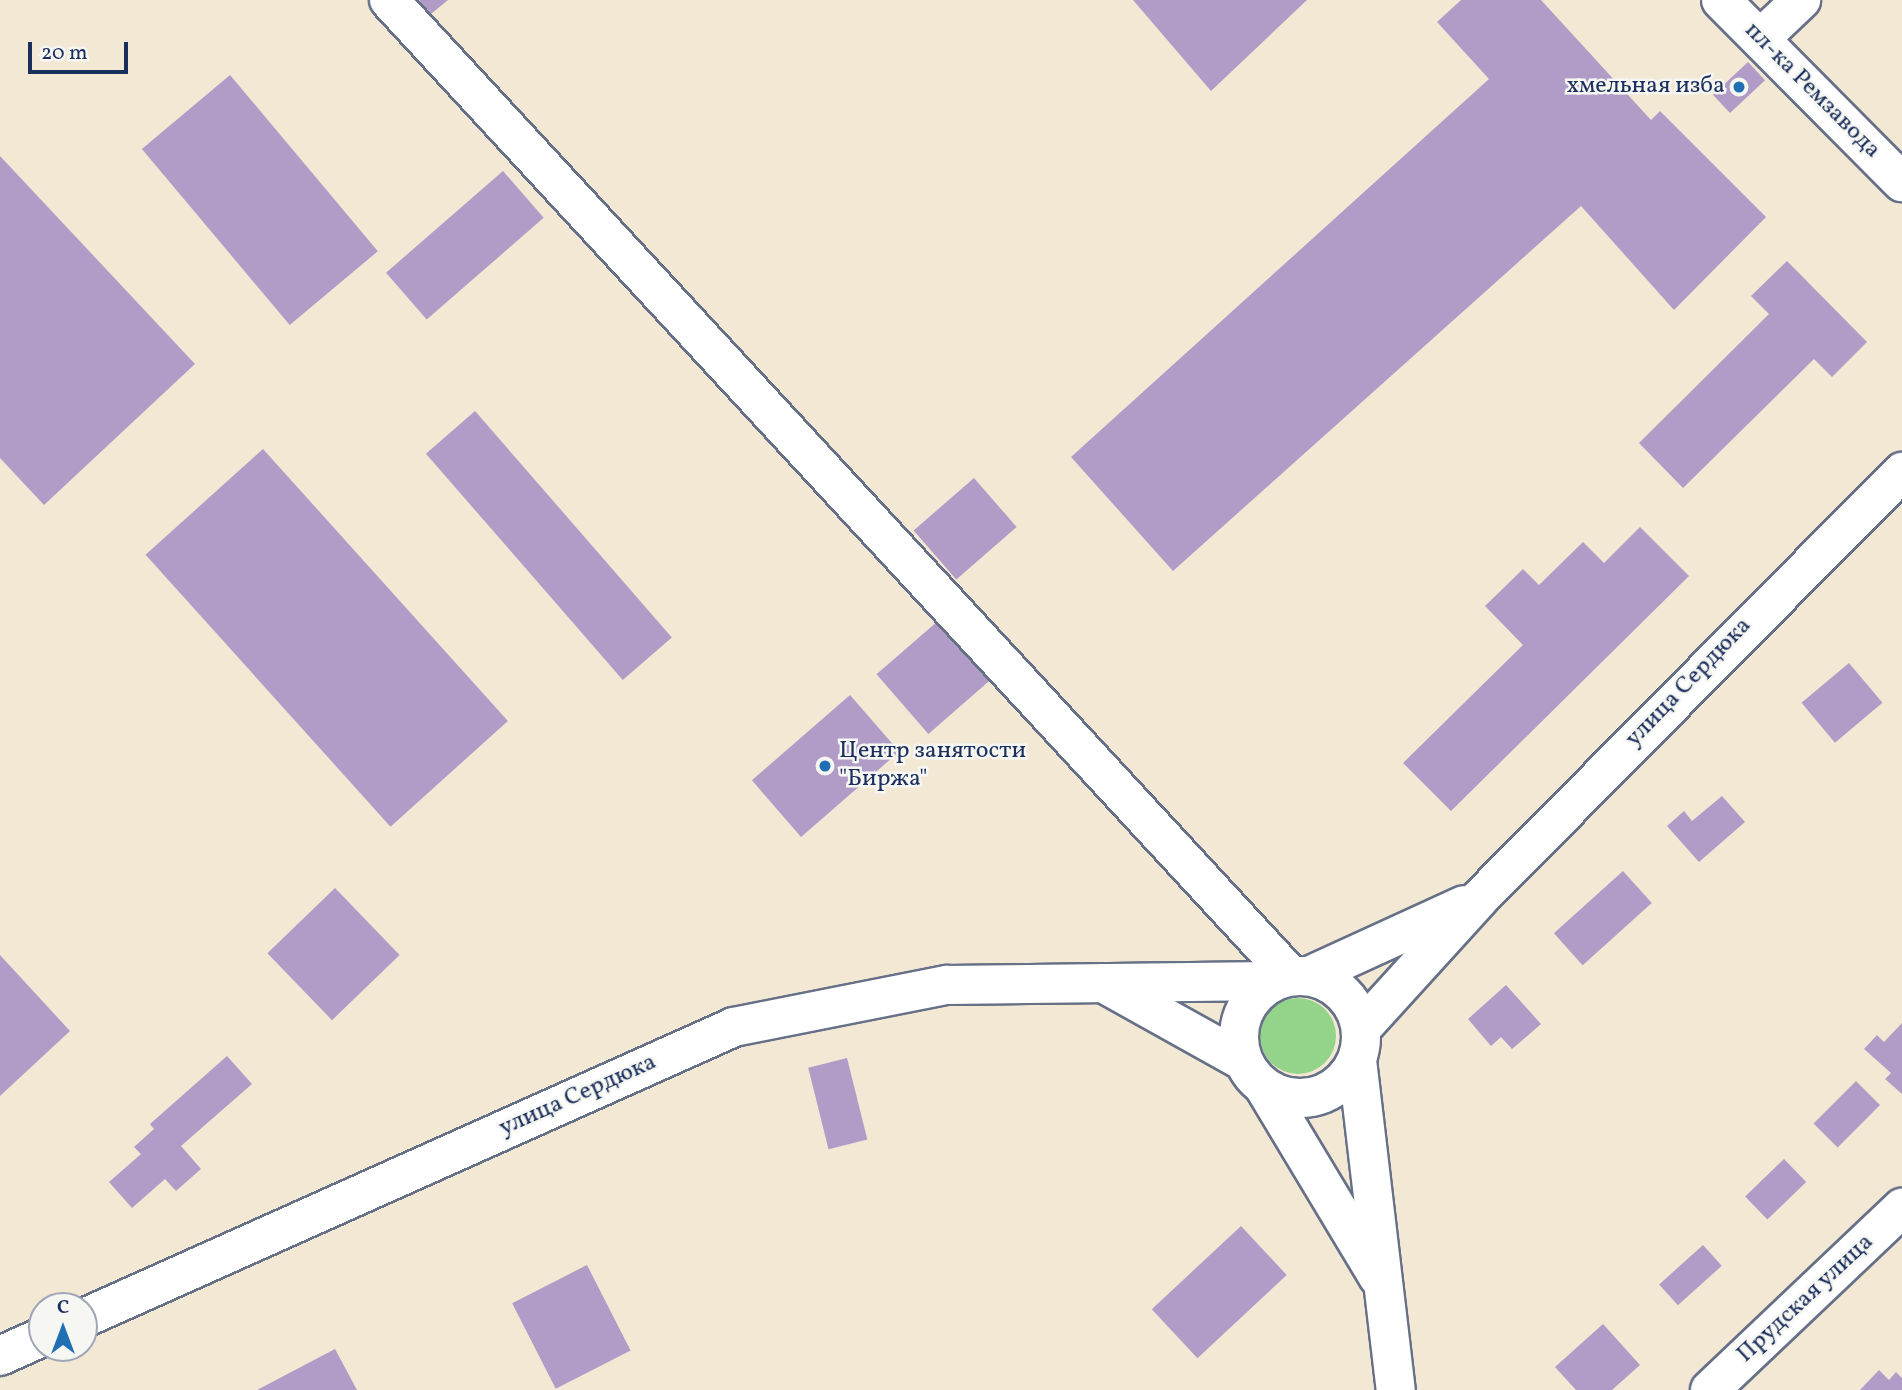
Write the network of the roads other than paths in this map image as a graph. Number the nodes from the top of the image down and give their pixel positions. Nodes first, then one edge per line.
1 (389, 0) edge
2 (1721, 0) edge
3 (1801, 0) edge
4 (1760, 39) junction
5 (1902, 182) edge
6 (1902, 472) edge
7 (1480, 898) junction
8 (1291, 977) junction
9 (1101, 982) junction
10 (1359, 1044) junction
11 (1254, 1074) junction
12 (1902, 1208) edge
13 (1385, 1290) junction
14 (98, 1312) edge
15 (28, 1343) edge
16 (0, 1356) edge
17 (1396, 1390) edge
18 (1710, 1390) edge

1 - 8 street
2 - 4 street, пл-ка Ремзавода
3 - 4 street
4 - 5 street, пл-ка Ремзавода
6 - 7 street, улица Сердюка
7 - 8 street
7 - 10 street, улица Сердюка
8 - 9 street, улица Сердюка
8 - 10 street
8 - 11 street
9 - 11 street
9 - 14 street, улица Сердюка
10 - 11 street
10 - 13 street
11 - 13 street
12 - 18 street, Прудская улица
13 - 17 street
15 - 16 street

